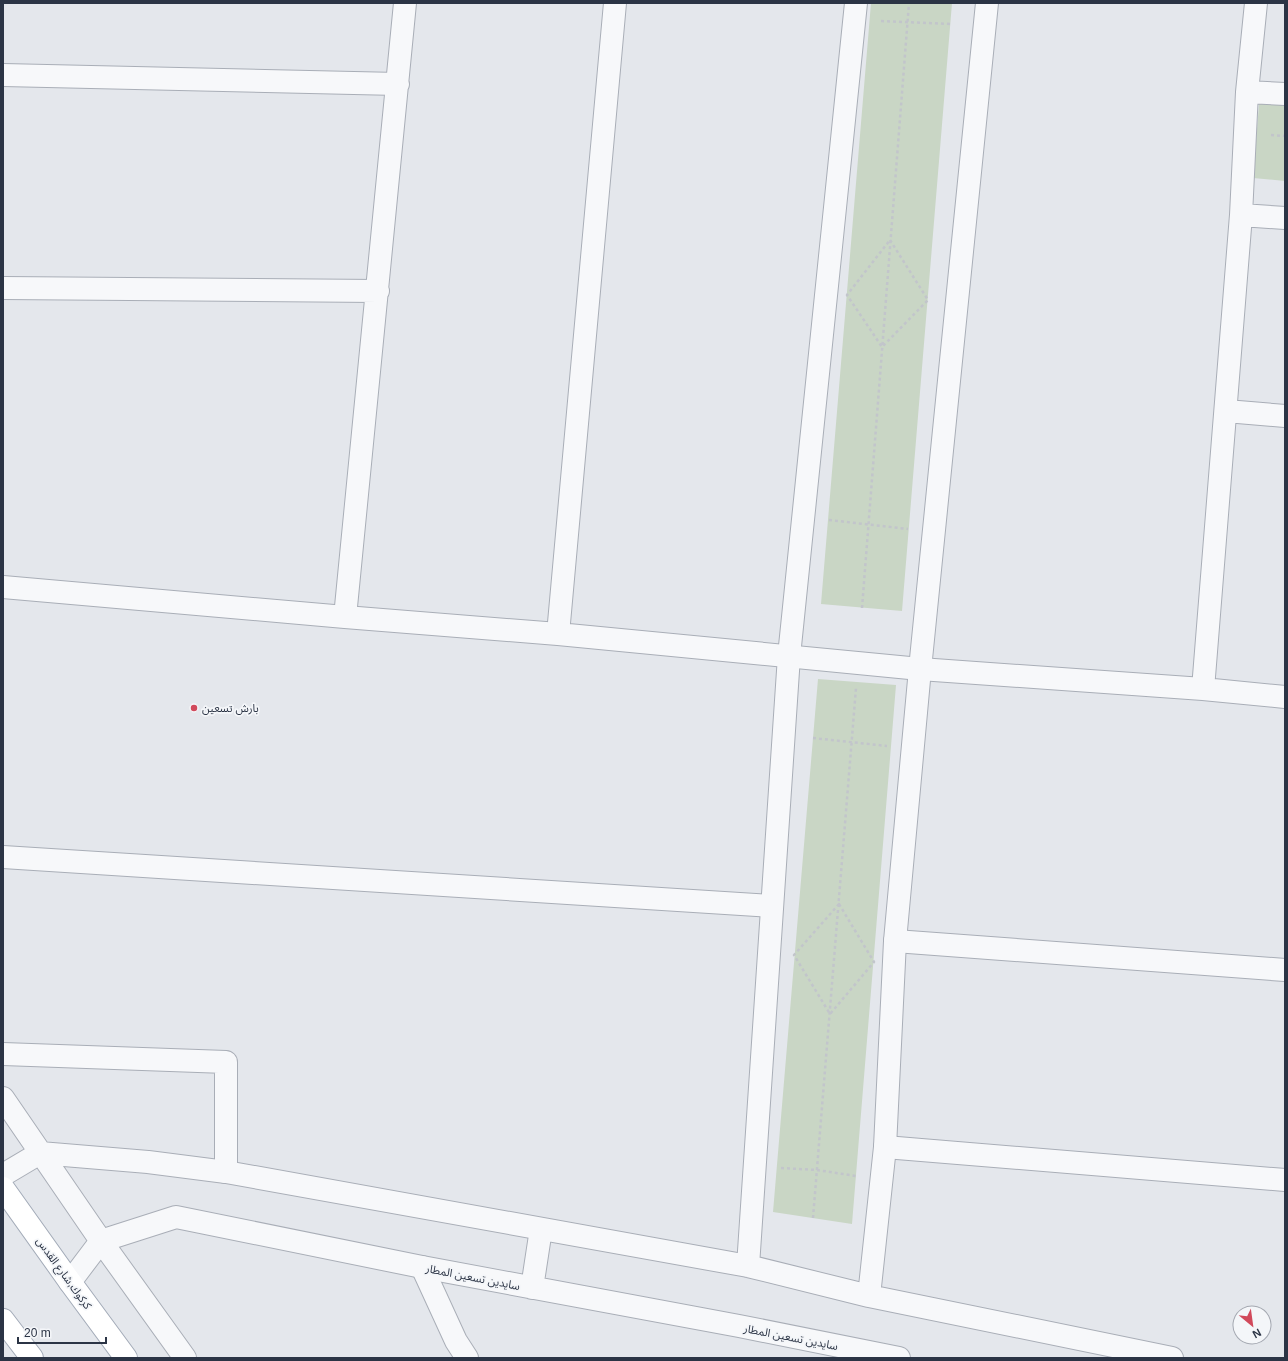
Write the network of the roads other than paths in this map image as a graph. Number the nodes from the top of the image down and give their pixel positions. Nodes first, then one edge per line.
1 (405, 3) edge
2 (615, 3) edge
3 (856, 3) edge
4 (987, 3) edge
5 (1256, 3) edge
6 (3, 75) edge
7 (398, 84) junction
8 (1247, 92) junction
9 (1285, 94) edge
10 (1241, 215) junction
11 (1285, 218) edge
12 (3, 288) edge
13 (378, 291) junction
14 (1226, 411) junction
15 (1285, 416) edge
16 (3, 587) edge
17 (346, 617) junction
18 (558, 634) junction
19 (789, 656) junction
20 (920, 669) junction
21 (1203, 689) junction
22 (1285, 697) edge
23 (3, 857) edge
24 (771, 906) junction
25 (896, 941) junction
26 (1285, 970) edge
27 (3, 1054) edge
28 (3, 1098) edge
29 (885, 1146) junction
30 (40, 1153) junction
31 (226, 1172) junction
32 (3, 1175) edge
33 (1285, 1180) edge
34 (3, 1188) edge
35 (541, 1229) junction
36 (101, 1240) junction
37 (748, 1266) junction
38 (422, 1267) junction
39 (70, 1282) junction
40 (532, 1288) junction
41 (868, 1296) junction
42 (3, 1320) edge
43 (32, 1358) edge
44 (126, 1358) edge
45 (185, 1358) edge
46 (468, 1358) edge
47 (899, 1358) edge
48 (1172, 1358) edge

1 - 7 street
2 - 18 street
3 - 19 street
4 - 20 street
5 - 8 street
6 - 7 street
7 - 13 street
8 - 9 street
8 - 10 street
10 - 11 street
10 - 14 street
12 - 13 street
13 - 17 street
14 - 15 street
14 - 21 street
16 - 17 street
17 - 18 street
18 - 19 street
19 - 20 street
19 - 24 street
20 - 21 street
20 - 25 street
21 - 22 street
23 - 24 street
24 - 37 street
25 - 26 street
25 - 29 street
27 - 31 street
28 - 30 street
29 - 33 street
29 - 41 street
30 - 31 street
30 - 32 street
30 - 36 street
31 - 35 street
34 - 39 main road, كركوك,شارع القدس
35 - 37 street
35 - 40 street
36 - 38 street, سايدين تسعين المطار
36 - 39 street
36 - 45 street
37 - 41 street
38 - 40 street, سايدين تسعين المطار
38 - 46 street
39 - 44 main road, كركوك,شارع القدس
40 - 47 street, سايدين تسعين المطار
41 - 48 street
42 - 43 main road

